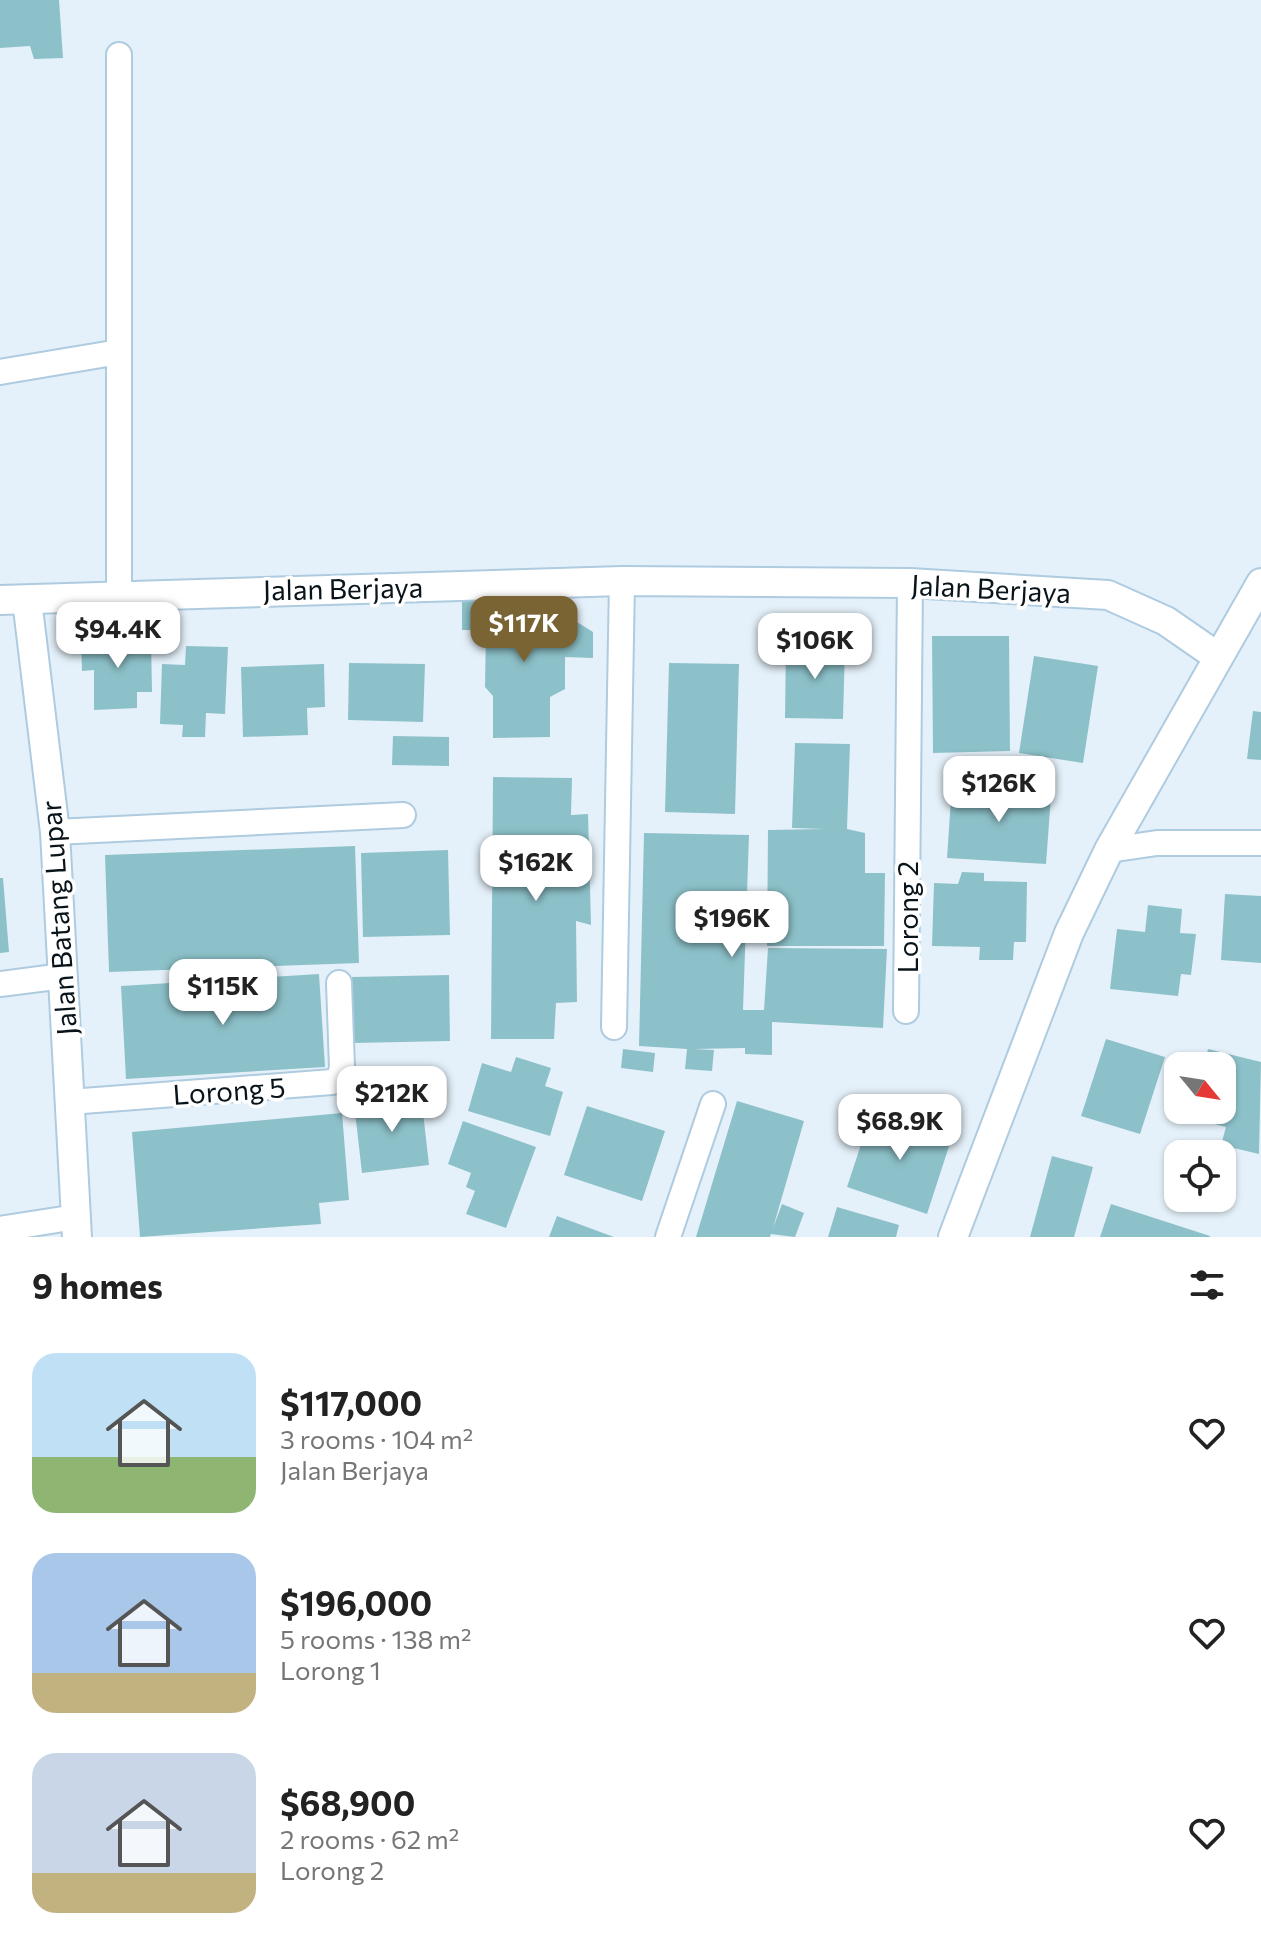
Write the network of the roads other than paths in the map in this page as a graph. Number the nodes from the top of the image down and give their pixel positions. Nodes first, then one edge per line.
1 (119, 55) dead end
2 (119, 352) junction
3 (0, 372) edge
4 (622, 581) junction
5 (910, 583) junction
6 (1261, 583) edge
7 (119, 593) junction
8 (13, 600) edge
9 (1218, 657) junction
10 (403, 815) dead end
11 (55, 832) junction
12 (1261, 843) edge
13 (1109, 850) junction
14 (63, 976) junction
15 (339, 983) dead end
16 (0, 984) edge
17 (906, 1011) dead end
18 (614, 1027) dead end
19 (70, 1102) junction
20 (713, 1104) dead end
21 (76, 1227) edge
22 (0, 1229) edge
23 (668, 1237) edge
24 (953, 1237) edge

1 - 2 street
2 - 3 street
2 - 7 street
4 - 5 street, Jalan Berjaya
4 - 7 street, Jalan Berjaya
4 - 18 street
5 - 9 street, Jalan Berjaya
5 - 17 street, Lorong 2
6 - 9 street
7 - 8 street, Jalan Berjaya
8 - 11 street, Jalan Batang Lupar
9 - 13 street
10 - 11 street
11 - 14 street, Jalan Batang Lupar
12 - 13 street
13 - 24 street
14 - 16 street
14 - 19 street, Jalan Batang Lupar
15 - 19 street, Lorong 5
19 - 21 street, Jalan Batang Lupar
20 - 23 street
21 - 22 street

